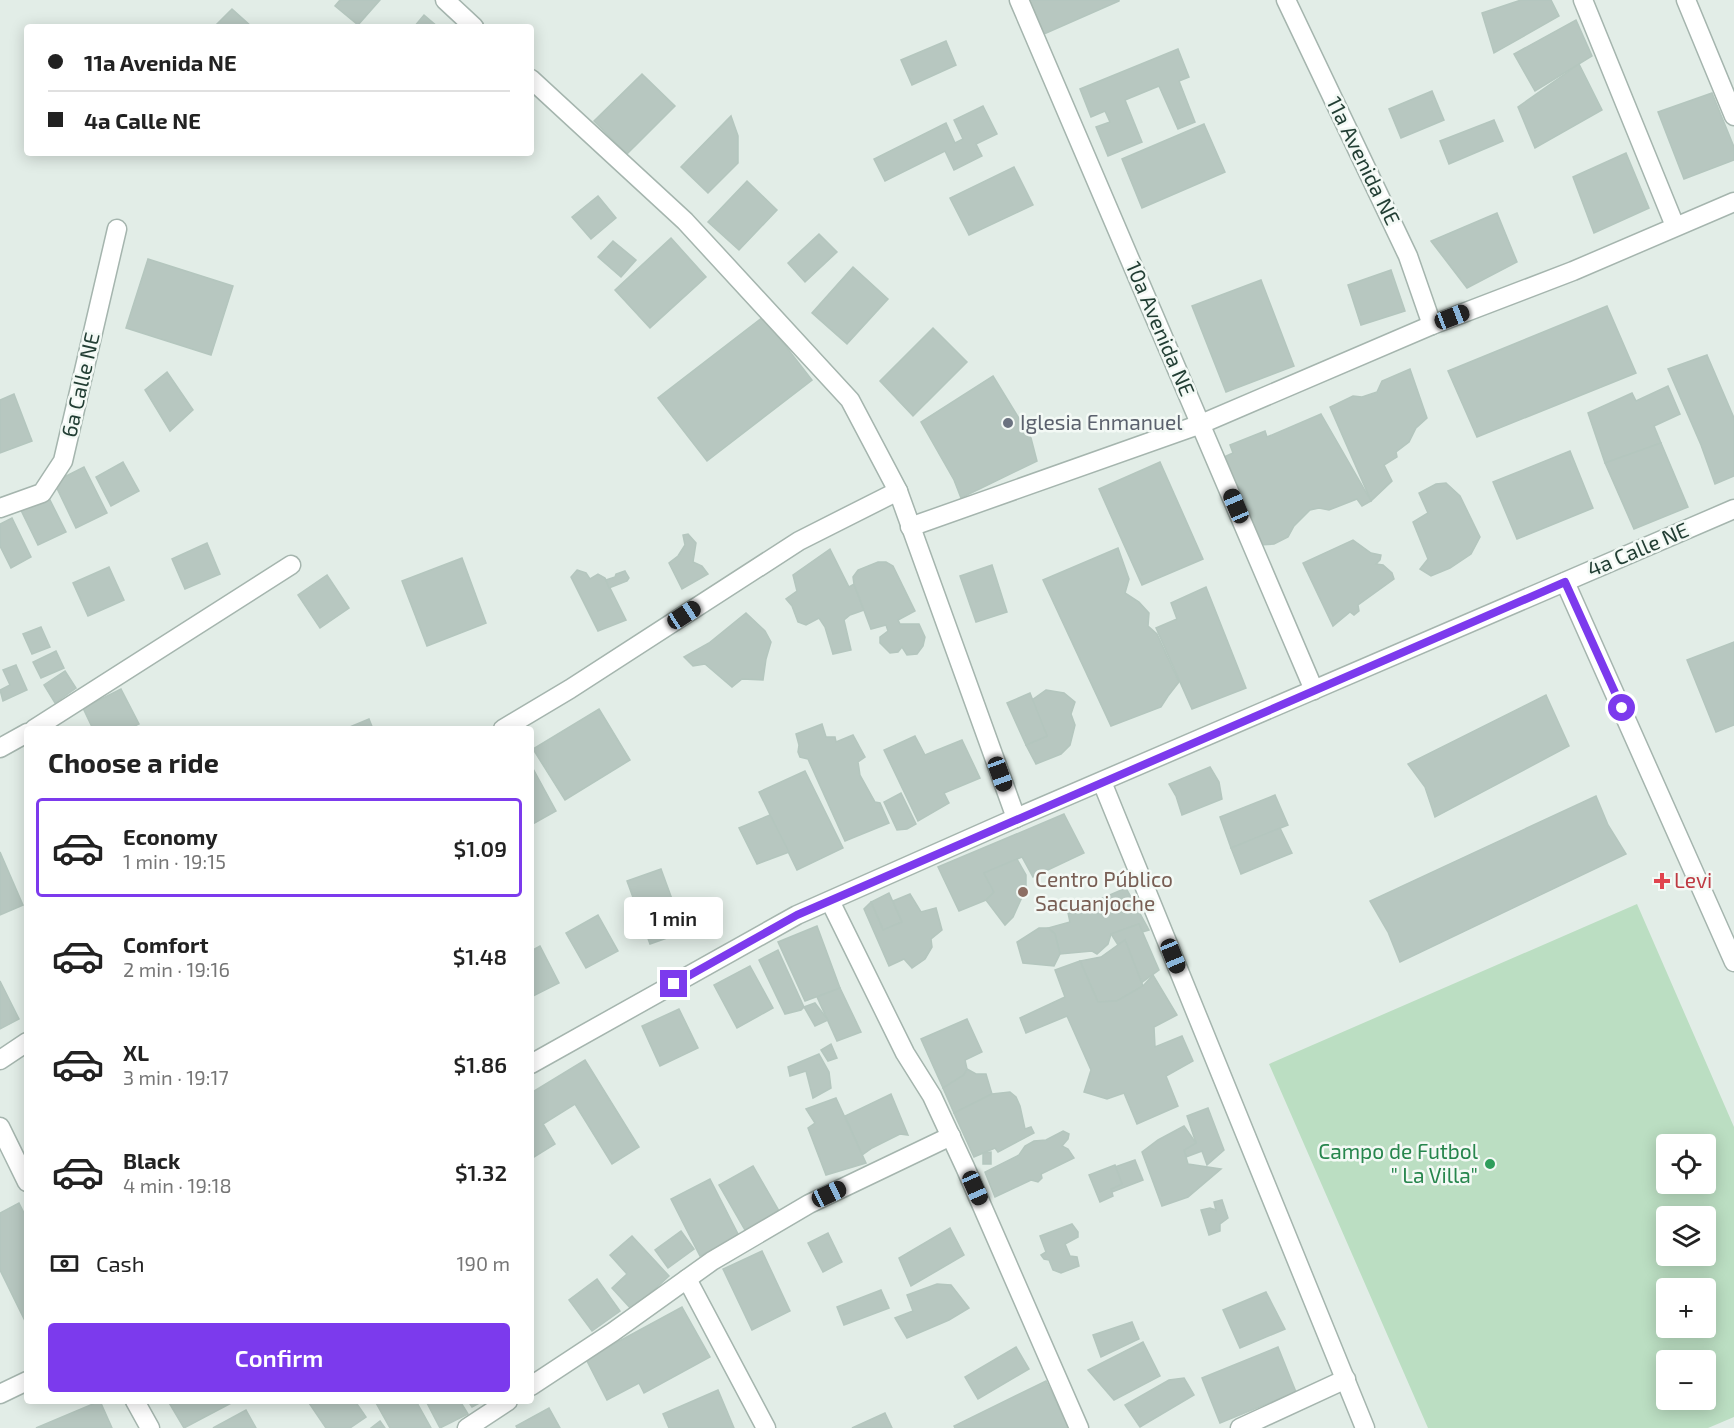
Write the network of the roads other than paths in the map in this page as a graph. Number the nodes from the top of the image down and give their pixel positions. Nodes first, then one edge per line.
1 (445, 0) edge
2 (1020, 0) edge
3 (1286, 0) edge
4 (1583, 0) edge
5 (1686, 0) edge
6 (471, 24) edge
7 (534, 82) edge
8 (1734, 116) edge
9 (1732, 207) edge
10 (1675, 226) junction
11 (117, 229) dead end
12 (1432, 324) junction
13 (1201, 424) junction
14 (898, 491) junction
15 (0, 508) edge
16 (1734, 509) edge
17 (910, 527) junction
18 (291, 565) dead end
19 (1565, 582) junction
20 (1314, 690) junction
21 (39, 726) edge
22 (508, 726) edge
23 (24, 735) edge
24 (0, 748) edge
25 (1102, 782) junction
26 (1016, 818) junction
27 (830, 901) junction
28 (1734, 962) edge
29 (24, 1044) edge
30 (0, 1060) edge
31 (534, 1062) edge
32 (0, 1127) edge
33 (951, 1136) junction
34 (24, 1176) edge
35 (687, 1279) junction
36 (1346, 1380) junction
37 (24, 1382) edge
38 (534, 1384) edge
39 (0, 1394) edge
40 (137, 1404) edge
41 (503, 1404) edge
42 (150, 1428) edge
43 (467, 1428) edge
44 (766, 1428) edge
45 (1079, 1428) edge
46 (1240, 1428) edge
47 (1365, 1428) edge

1 - 6 street
2 - 13 street, 10a Avenida NE
3 - 12 street, 11a Avenida NE
4 - 10 street
5 - 8 street
7 - 14 street
9 - 10 street
10 - 12 street
11 - 15 street, 6a Calle NE
12 - 13 street
13 - 17 street
13 - 20 street, 10a Avenida NE
14 - 17 street
14 - 22 street
16 - 19 street, 4a Calle NE
17 - 26 street
18 - 21 street
19 - 20 street, 4a Calle NE
19 - 28 street
20 - 25 street, 4a Calle NE
23 - 24 street
25 - 26 street, 4a Calle NE
25 - 36 street
26 - 27 street, 4a Calle NE
27 - 31 street, 4a Calle NE
27 - 33 street
29 - 30 street
32 - 34 street
33 - 35 street
33 - 45 street
35 - 38 street
35 - 44 street
36 - 46 street
36 - 47 street
37 - 39 street
40 - 42 street
41 - 43 street

